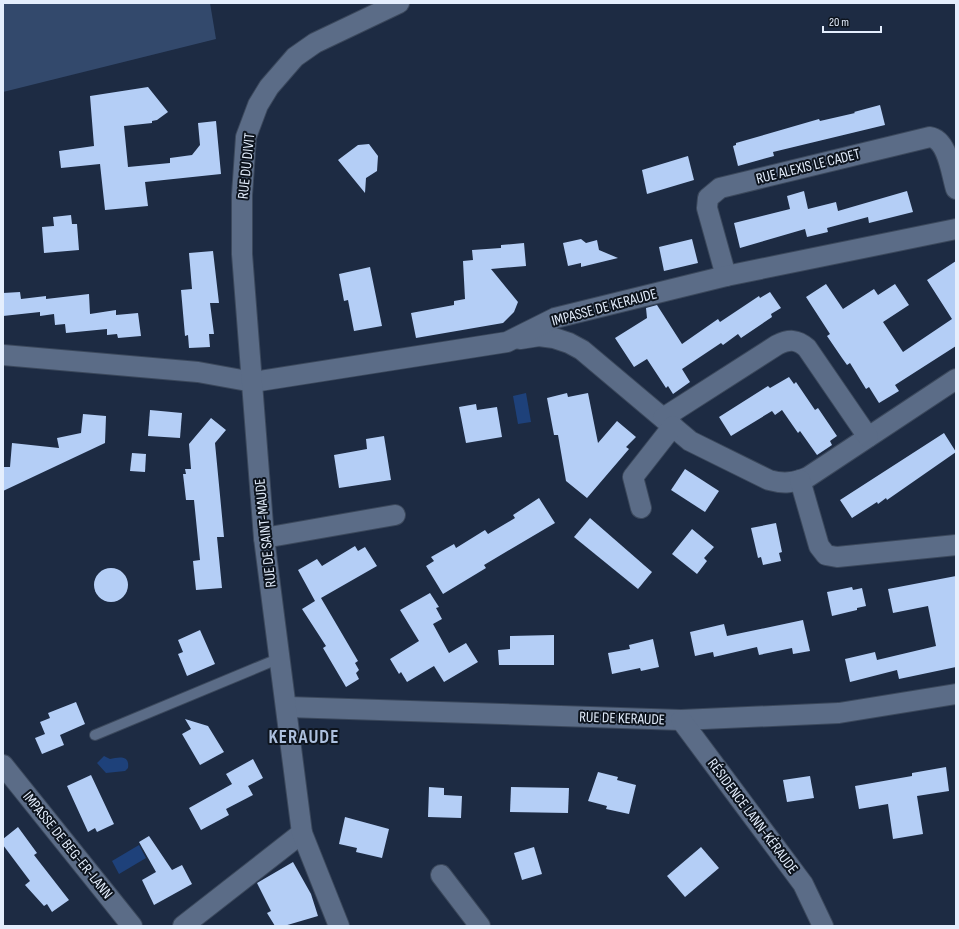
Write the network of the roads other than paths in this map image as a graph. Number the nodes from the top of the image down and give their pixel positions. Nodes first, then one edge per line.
1 (399, 3) edge
2 (956, 189) edge
3 (955, 230) edge
4 (726, 276) junction
5 (507, 342) junction
6 (3, 355) edge
7 (956, 379) edge
8 (253, 382) junction
9 (668, 422) junction
10 (868, 437) junction
11 (800, 480) junction
12 (641, 508) dead end
13 (395, 516) dead end
14 (264, 538) junction
15 (956, 545) edge
16 (280, 658) junction
17 (956, 694) edge
18 (287, 707) junction
19 (680, 720) junction
20 (95, 735) dead end
21 (3, 765) edge
22 (302, 833) junction
23 (441, 875) dead end
24 (817, 923) edge
25 (132, 926) edge
26 (183, 926) edge
27 (339, 926) edge
28 (480, 926) edge

1 - 8 street, RUE DU DIVIT
2 - 4 street, RUE ALEXIS LE CADET
3 - 4 street, IMPASSE DE KERAUDE
4 - 5 street, IMPASSE DE KERAUDE
5 - 8 street, IMPASSE DE KERAUDE
5 - 9 street
6 - 8 street
7 - 10 street
8 - 14 street, RUE DE SAINT-MAUDE
9 - 10 street
9 - 11 street
9 - 12 street
10 - 11 street
11 - 15 street
13 - 14 street
14 - 16 street, RUE DE SAINT-MAUDE
16 - 18 street, RUE DE SAINT-MAUDE
16 - 20 lane
17 - 19 street, RUE DE KERAUDE
18 - 19 street, RUE DE KERAUDE
18 - 22 street, RUE DE SAINT-MAUDE
19 - 24 street, RÉSIDENCE LANN-KÉRAUDE
21 - 25 street, IMPASSE DE BEG-ER-LANN
22 - 26 street
22 - 27 street, RUE DE SAINT-MAUDE
23 - 28 street

